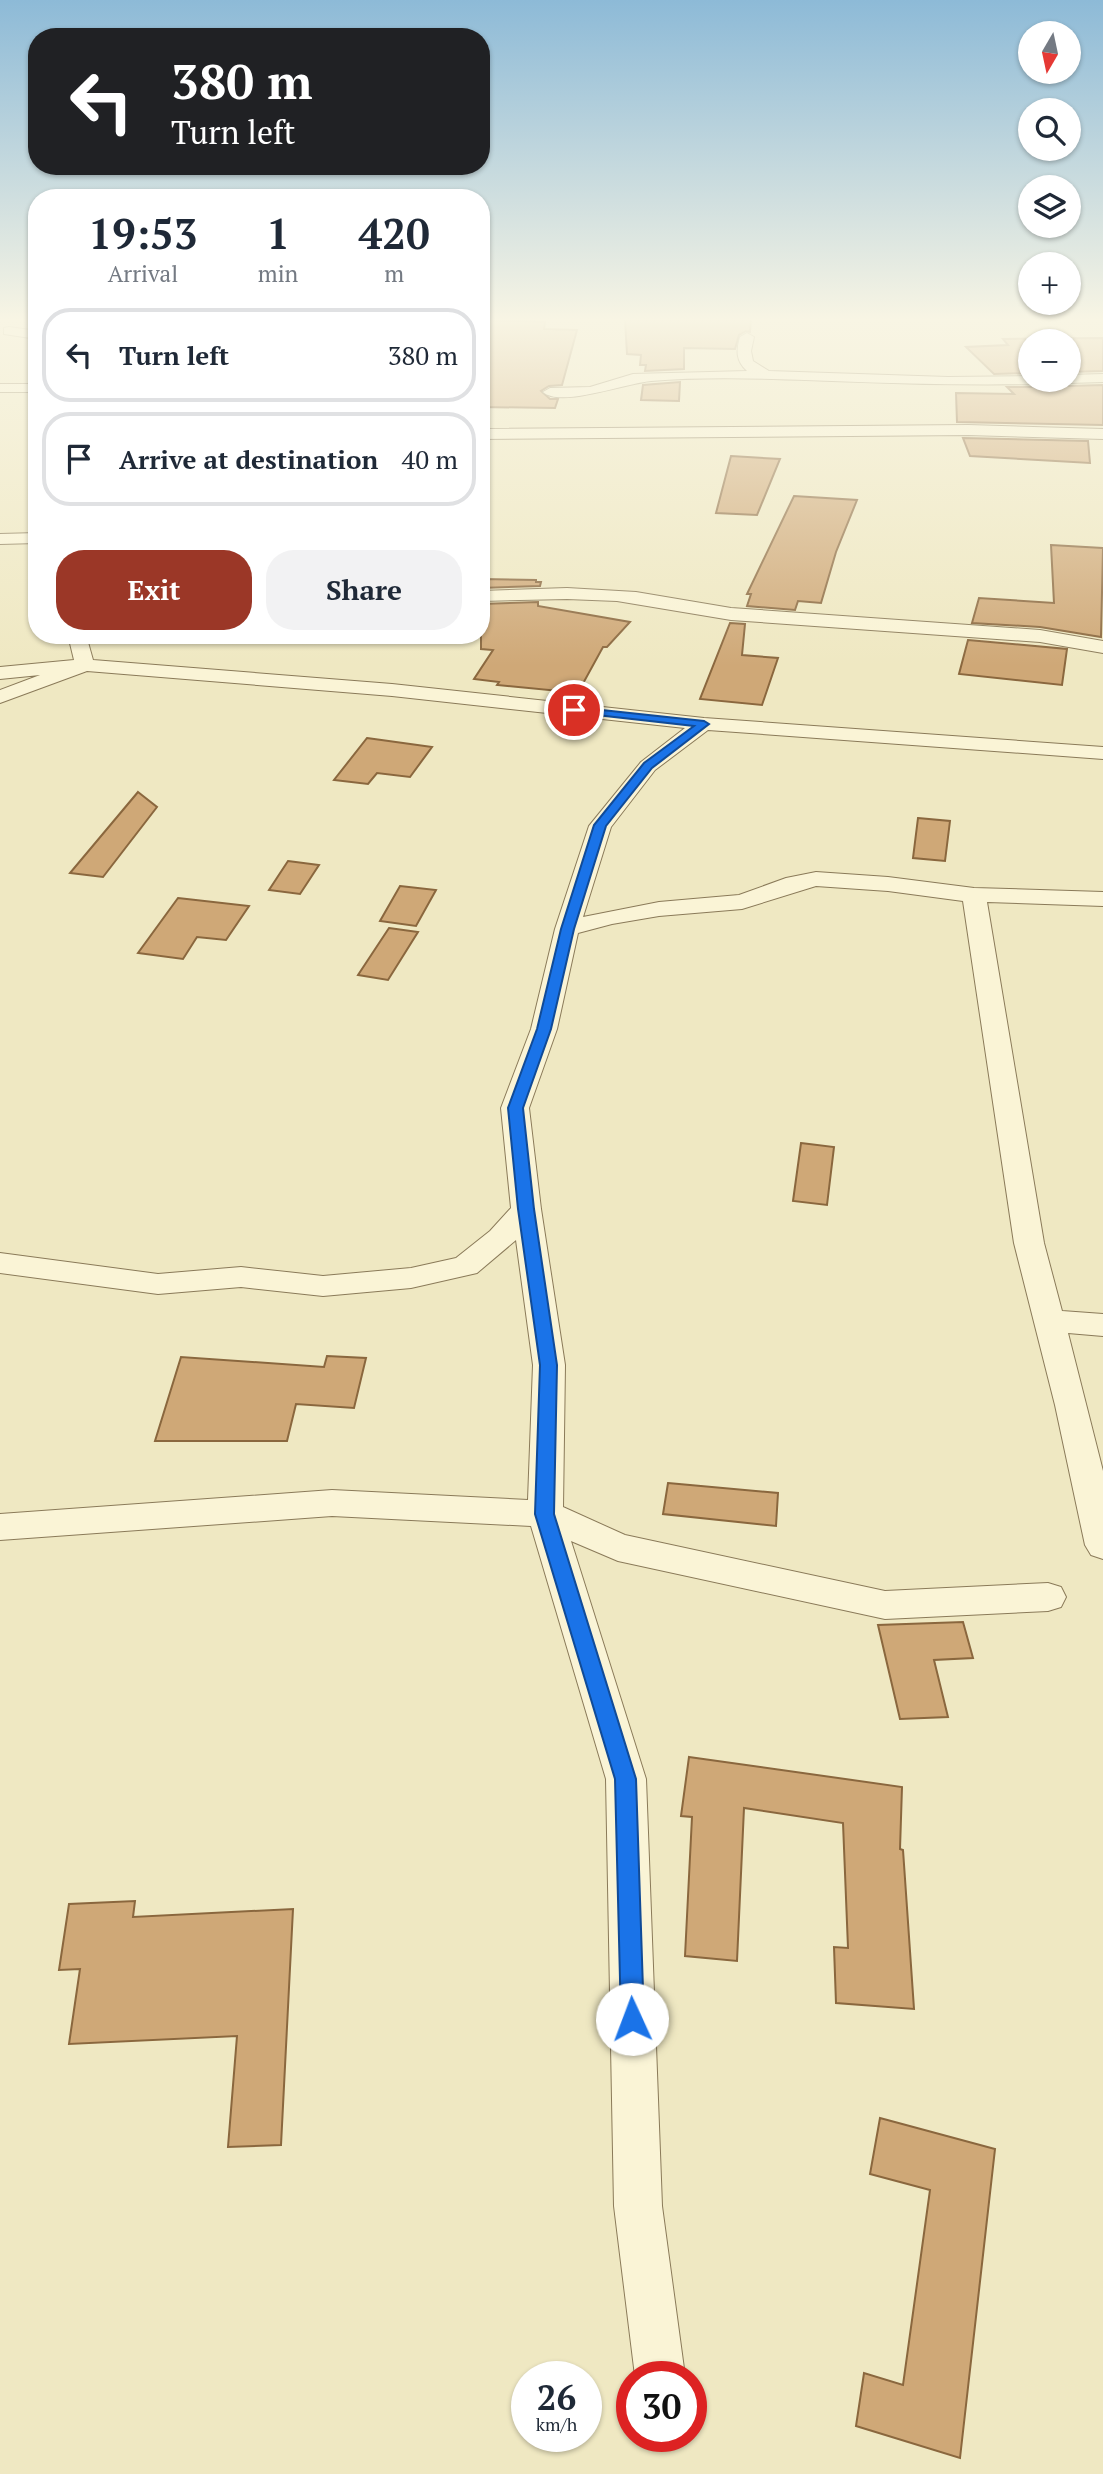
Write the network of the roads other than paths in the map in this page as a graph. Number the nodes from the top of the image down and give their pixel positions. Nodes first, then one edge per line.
1 (28, 538) edge
2 (0, 539) edge
3 (490, 597) edge
4 (79, 644) edge
5 (1103, 647) edge
6 (85, 665) junction
7 (0, 673) edge
8 (0, 697) edge
9 (704, 724) junction
10 (1103, 753) edge
11 (974, 895) junction
12 (1103, 899) edge
13 (567, 929) junction
14 (526, 1209) junction
15 (0, 1263) edge
16 (1049, 1321) junction
17 (1103, 1325) edge
18 (545, 1514) junction
19 (0, 1527) edge
20 (1103, 1545) edge
21 (1048, 1597) dead end
22 (658, 2361) edge

1 - 2 street
3 - 5 street
4 - 6 street
6 - 7 street
6 - 8 street
6 - 9 street
9 - 10 street
9 - 13 street
11 - 12 street
11 - 13 street
11 - 16 street
13 - 14 street
14 - 15 street
14 - 18 street
16 - 17 street
16 - 20 street
18 - 19 street
18 - 21 street
18 - 22 street

